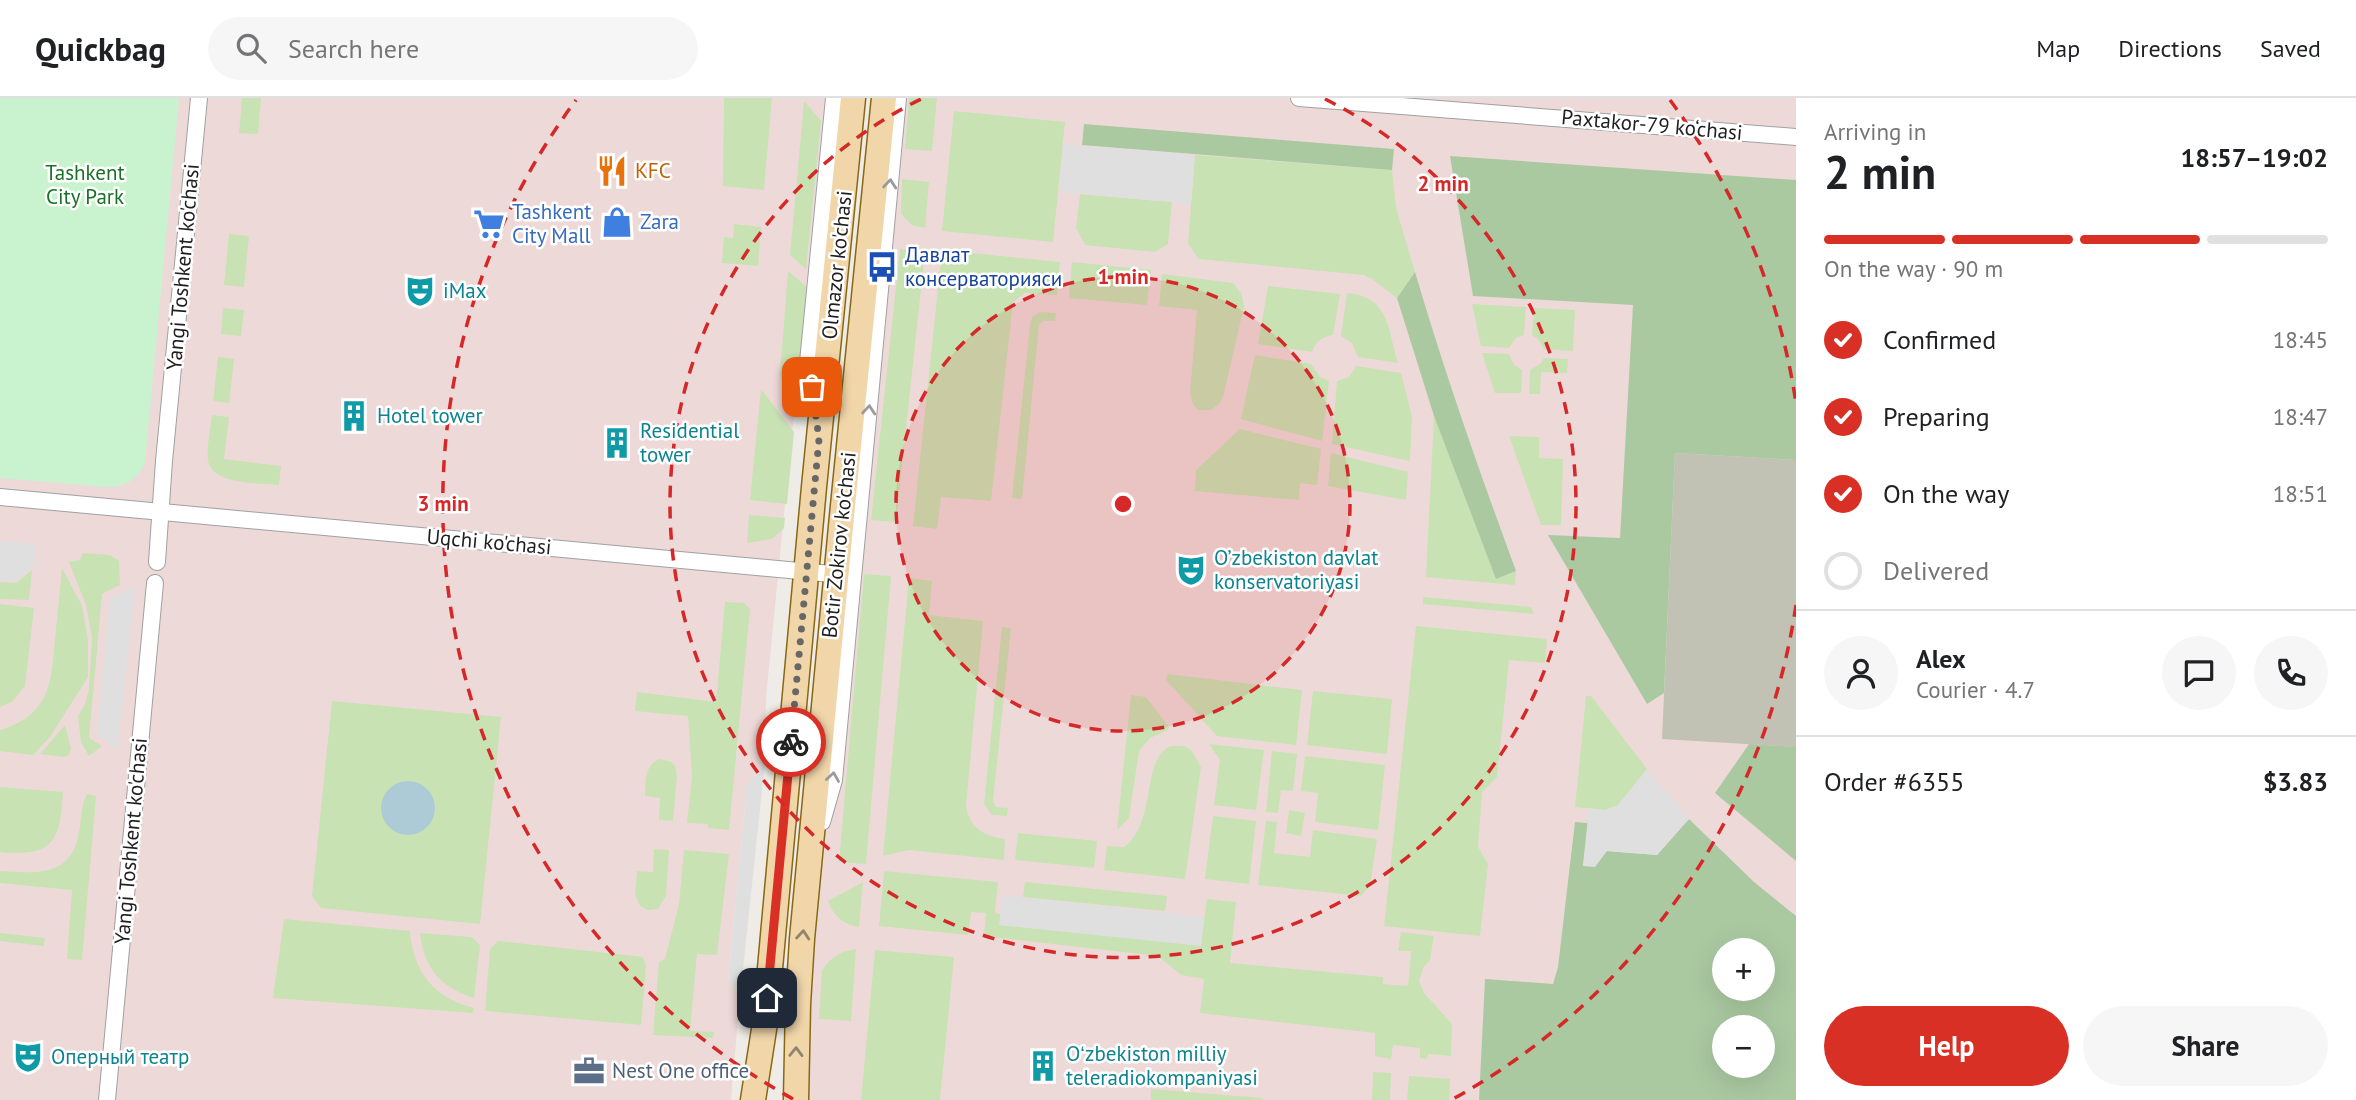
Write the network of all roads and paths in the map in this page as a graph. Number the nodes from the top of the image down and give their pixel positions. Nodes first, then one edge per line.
1 (199, 98) edge
2 (834, 98) edge
3 (853, 98) edge
4 (884, 98) edge
5 (898, 98) edge
6 (1299, 98) edge
7 (1796, 137) edge
8 (819, 439) junction
9 (0, 497) edge
10 (162, 512) junction
11 (157, 562) dead end
12 (806, 571) junction
13 (845, 575) junction
14 (155, 583) dead end
15 (765, 1023) junction
16 (107, 1100) edge
17 (753, 1100) edge
18 (768, 1100) edge
19 (796, 1100) edge

1 - 10 street, Yangi Toshkent ko'chasi
2 - 8 street, Botir Zokirov ko'chasi
3 - 8 main road, Olmazor ko'chasi
4 - 13 main road, Botir Zokirov ko'chasi
13 -> 5 street
6 - 7 street, Paxtakor-79 ko‘chasi
8 - 12 main road, Olmazor ko'chasi
9 - 10 street, Uqchi ko'chasi
10 - 11 street, Yangi Toshkent ko'chasi
10 - 12 street, Uqchi ko'chasi
12 - 13 street, Uqchi ko'chasi
12 - 15 main road, Olmazor ko'chasi
19 -> 13 main road, Botir Zokirov ko'chasi
14 - 16 street, Yangi Toshkent ko'chasi
15 - 17 main road, Olmazor ko'chasi
15 - 18 main road

